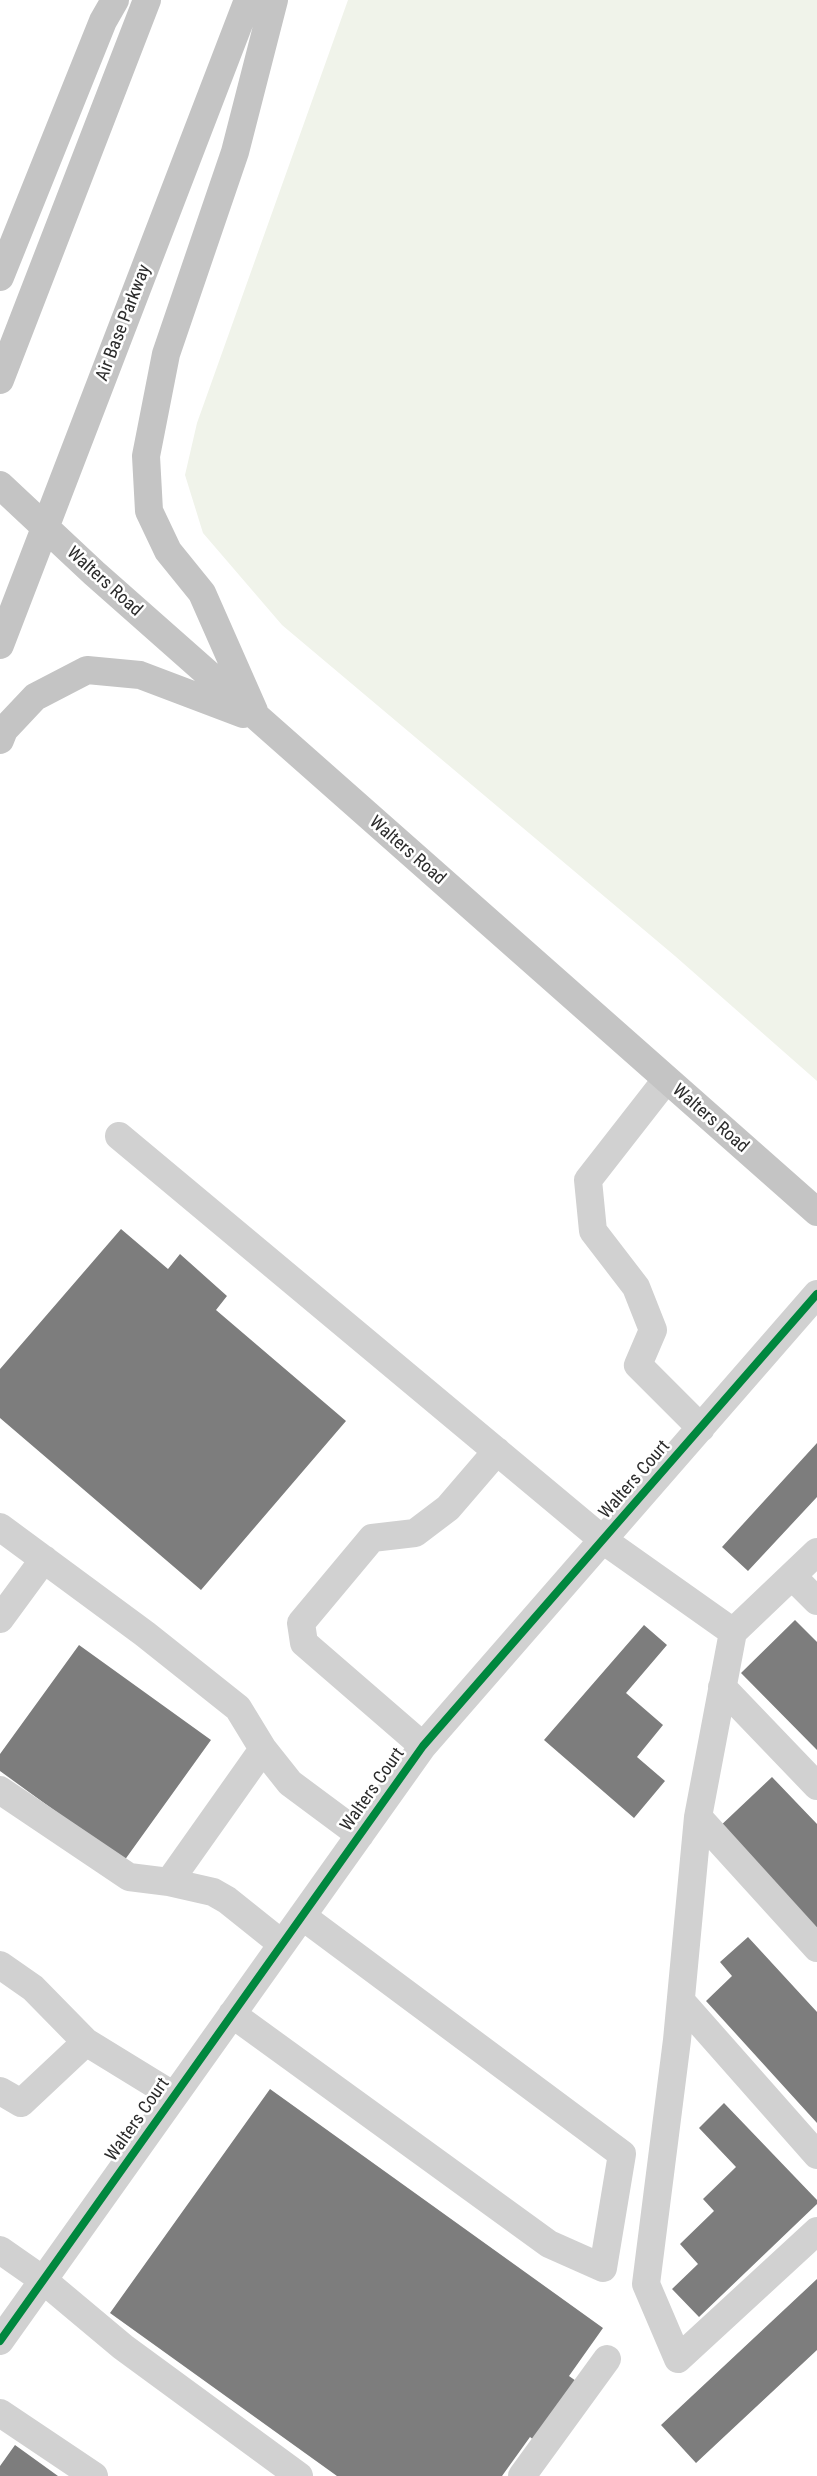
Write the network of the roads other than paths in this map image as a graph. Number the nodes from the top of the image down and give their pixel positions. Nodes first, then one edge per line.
1 (115, 0) edge
2 (147, 0) edge
3 (248, 0) edge
4 (274, 0) edge
5 (0, 277) edge
6 (0, 380) edge
7 (0, 485) edge
8 (44, 527) junction
9 (0, 645) edge
10 (258, 719) junction
11 (0, 740) edge
12 (666, 1080) junction
13 (119, 1136) dead end
14 (817, 1212) edge
15 (817, 1294) edge
16 (701, 1428) junction
17 (497, 1451) junction
18 (0, 1527) edge
19 (602, 1540) junction
20 (817, 1552) edge
21 (44, 1559) junction
22 (792, 1576) junction
23 (817, 1602) edge
24 (0, 1619) edge
25 (732, 1632) junction
26 (722, 1687) junction
27 (424, 1746) junction
28 (263, 1749) junction
29 (817, 1786) edge
30 (0, 1790) edge
31 (698, 1817) junction
32 (360, 1835) junction
33 (169, 1882) junction
34 (302, 1916) junction
35 (282, 1944) junction
36 (817, 1948) edge
37 (0, 1965) edge
38 (681, 2001) junction
39 (232, 2014) junction
40 (86, 2042) junction
41 (0, 2091) edge
42 (174, 2096) junction
43 (817, 2156) edge
44 (817, 2231) edge
45 (0, 2250) edge
46 (43, 2280) junction
47 (0, 2341) edge
48 (607, 2359) dead end
49 (0, 2413) edge
50 (94, 2476) edge
51 (299, 2476) edge
52 (522, 2476) edge

1 - 5 main road
2 - 6 main road
3 - 8 main road, Air Base Parkway
4 - 10 main road
7 - 8 main road, Walters Road
8 - 9 main road, Air Base Parkway
8 - 10 main road, Walters Road
10 - 11 main road
10 - 12 main road, Walters Road
12 - 14 main road, Walters Road
12 - 16 street
13 - 17 street
15 - 16 street, Walters Court
16 - 19 street, Walters Court
17 - 19 street
17 - 27 street
18 - 21 street
19 - 25 street
19 - 27 street, Walters Court
20 - 22 street
21 - 24 street
21 - 28 street
22 - 23 street
22 - 25 street
25 - 26 street
26 - 29 street
26 - 31 street
27 - 32 street, Walters Court
28 - 32 street
28 - 33 street
30 - 33 street
31 - 36 street
31 - 38 street
32 - 34 street, Walters Court
33 - 35 street
34 - 35 street, Walters Court
34 - 39 street
35 - 39 street, Walters Court
37 - 40 street
38 - 43 street
38 - 44 street
39 - 42 street, Walters Court
40 - 41 street
40 - 42 street
42 - 46 street, Walters Court
45 - 46 street
46 - 47 street, Walters Court
46 - 51 street
48 - 52 street
49 - 50 street

